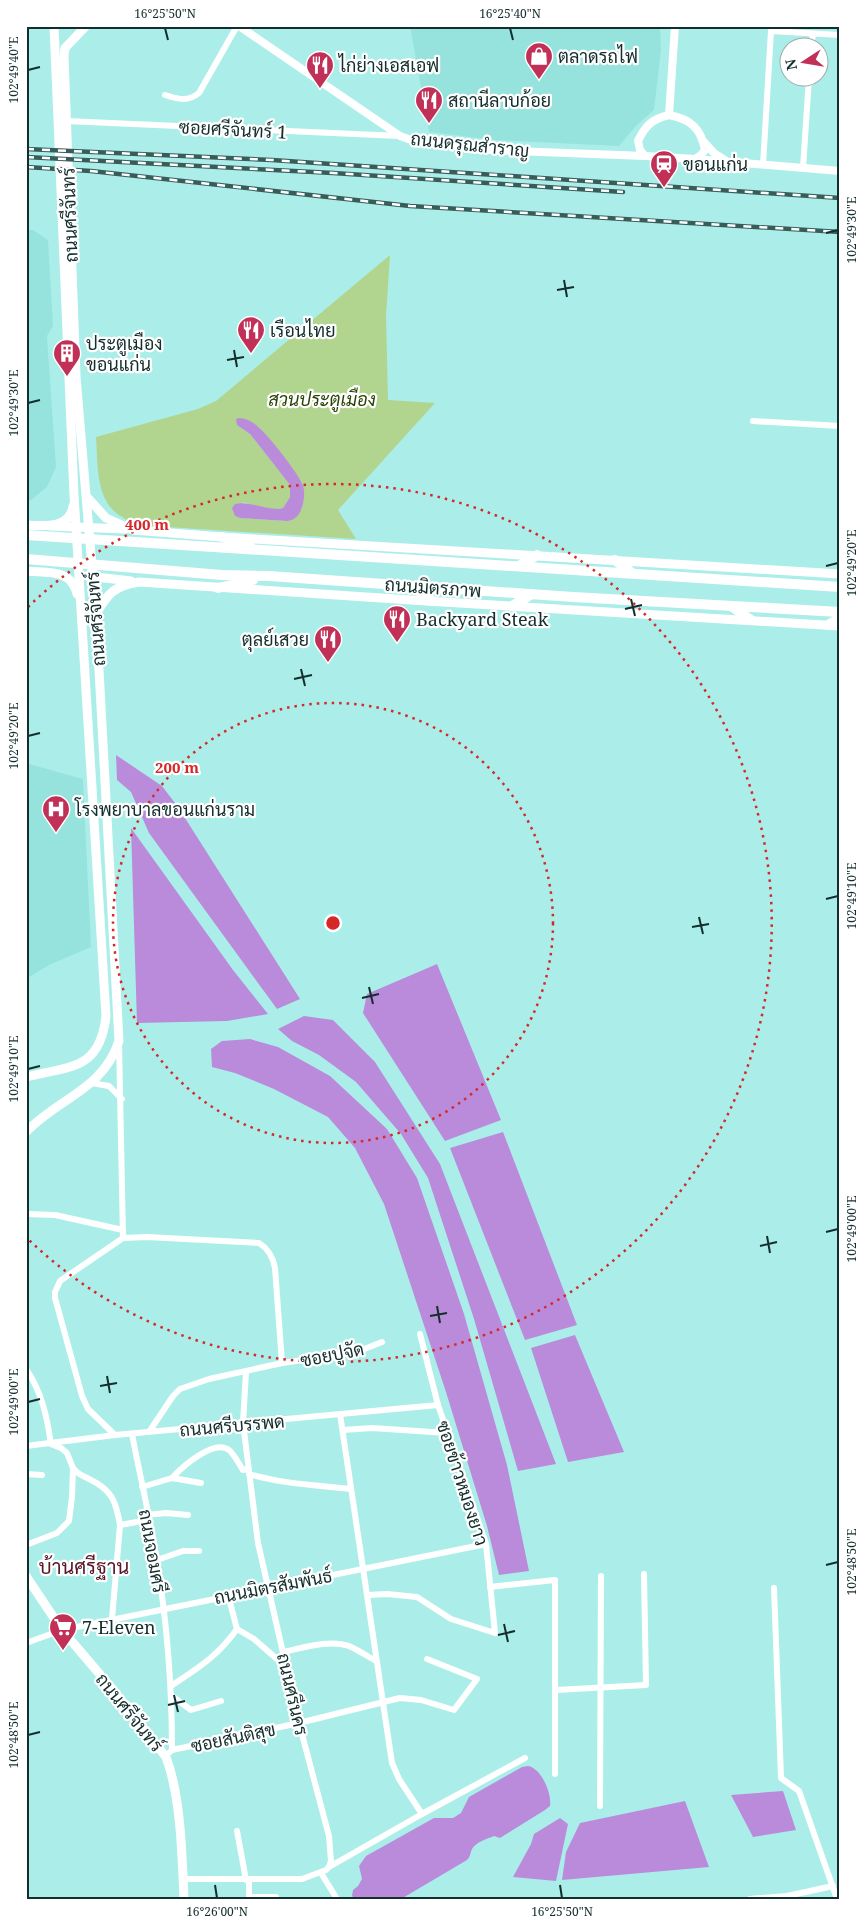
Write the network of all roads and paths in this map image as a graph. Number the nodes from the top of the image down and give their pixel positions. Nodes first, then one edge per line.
1 (54, 26) edge
2 (86, 26) edge
3 (675, 26) edge
4 (242, 27) edge
5 (812, 34) junction
6 (840, 35) edge
7 (812, 38) edge
8 (808, 88) edge
9 (165, 96) dead end
10 (669, 115) junction
11 (66, 121) junction
12 (400, 136) junction
13 (638, 141) junction
14 (703, 141) junction
15 (622, 155) junction
16 (645, 156) junction
17 (695, 159) junction
18 (727, 161) junction
19 (763, 165) junction
20 (803, 168) junction
21 (840, 171) edge
22 (753, 421) dead end
23 (840, 426) edge
24 (74, 495) junction
25 (87, 497) junction
26 (26, 525) edge
27 (50, 526) junction
28 (77, 527) junction
29 (89, 528) junction
30 (133, 530) junction
31 (840, 532) edge
32 (26, 535) edge
33 (222, 537) junction
34 (78, 539) junction
35 (90, 540) junction
36 (840, 544) edge
37 (267, 551) junction
38 (538, 555) junction
39 (26, 559) edge
40 (615, 560) junction
41 (78, 565) junction
42 (91, 566) junction
43 (518, 566) junction
44 (26, 571) edge
45 (632, 573) junction
46 (60, 574) junction
47 (840, 574) edge
48 (79, 576) junction
49 (269, 576) junction
50 (92, 577) junction
51 (139, 582) junction
52 (414, 587) junction
53 (840, 587) edge
54 (218, 588) junction
55 (532, 594) junction
56 (432, 601) junction
57 (512, 606) junction
58 (730, 606) junction
59 (80, 611) junction
60 (840, 612) edge
61 (96, 614) junction
62 (840, 618) edge
63 (751, 620) junction
64 (828, 625) junction
65 (840, 626) edge
66 (119, 1041) junction
67 (26, 1077) edge
68 (91, 1083) junction
69 (122, 1099) junction
70 (26, 1132) edge
71 (26, 1214) edge
72 (123, 1230) junction
73 (123, 1238) junction
74 (420, 1334) dead end
75 (382, 1342) dead end
76 (282, 1363) junction
77 (26, 1369) edge
78 (246, 1372) junction
79 (438, 1405) junction
80 (340, 1414) junction
81 (243, 1423) junction
82 (343, 1430) junction
83 (149, 1432) junction
84 (132, 1434) junction
85 (447, 1434) junction
86 (115, 1435) junction
87 (51, 1444) junction
88 (26, 1446) edge
89 (73, 1468) junction
90 (248, 1472) junction
91 (26, 1474) edge
92 (42, 1476) dead end
93 (172, 1478) junction
94 (201, 1483) dead end
95 (142, 1487) junction
96 (351, 1489) junction
97 (188, 1514) dead end
98 (148, 1518) junction
99 (120, 1525) junction
100 (486, 1544) junction
101 (26, 1545) edge
102 (199, 1551) dead end
103 (157, 1560) junction
104 (364, 1568) junction
105 (644, 1574) dead end
106 (26, 1576) edge
107 (601, 1576) dead end
108 (490, 1587) junction
109 (774, 1588) dead end
110 (268, 1589) junction
111 (228, 1595) junction
112 (368, 1596) junction
113 (163, 1608) junction
114 (112, 1619) junction
115 (237, 1629) junction
116 (62, 1630) junction
117 (26, 1643) edge
118 (283, 1652) junction
119 (427, 1659) dead end
120 (376, 1661) junction
121 (286, 1667) junction
122 (171, 1686) junction
123 (600, 1688) junction
124 (556, 1690) junction
125 (172, 1696) junction
126 (221, 1701) dead end
127 (382, 1703) junction
128 (299, 1723) junction
129 (169, 1753) junction
130 (525, 1758) dead end
131 (555, 1774) dead end
132 (600, 1806) dead end
133 (422, 1814) junction
134 (237, 1831) dead end
135 (329, 1867) junction
136 (321, 1873) junction
137 (183, 1879) junction
138 (247, 1880) junction
139 (832, 1886) junction
140 (276, 1897) dead end
141 (787, 1897) edge
142 (184, 1899) edge
143 (338, 1899) edge
144 (750, 1899) edge
145 (837, 1899) edge

1 - 24 main road, ถนนศรีจันทร์
2 - 11 main road, ถนนศรีจันทร์
3 - 10 street
4 - 9 street
4 - 12 street, ถนนดรุณสำราญ
5 - 6 street
5 - 7 street
5 - 19 street
8 - 20 street
10 - 13 street
10 - 14 street
11 - 12 street, ซอยศรีจันทร์ 1
11 - 25 main road, ถนนศรีจันทร์
12 - 15 street, ถนนดรุณสำราญ
13 - 15 street
13 - 16 street
14 - 17 street
14 - 18 street
15 - 16 street, ถนนดรุณสำราญ
16 - 17 street
17 - 18 street
18 - 19 street
19 - 20 street
20 - 21 street
22 - 23 street
24 - 27 main road
24 - 28 main road, ถนนศรีจันทร์
25 - 29 main road, ถนนศรีจันทร์
25 - 30 main road
26 - 27 main road
27 - 28 main road
28 - 29 main road
28 - 34 main road, ถนนศรีจันทร์
29 - 30 main road
29 - 35 main road, ถนนศรีจันทร์
30 - 33 main road
31 - 36 street
32 - 34 main road, ถนนมิตรภาพ
33 - 37 main road
33 - 38 main road
34 - 35 main road, ถนนมิตรภาพ
34 - 41 main road, ถนนศรีจันทร์
35 - 37 main road, ถนนมิตรภาพ
35 - 42 main road, ถนนศรีจันทร์
37 - 43 main road, ถนนมิตรภาพ
38 - 40 main road
38 - 43 main road
39 - 41 main road, ถนนมิตรภาพ
40 - 45 main road
40 - 47 main road
41 - 42 main road, ถนนมิตรภาพ
41 - 48 main road, ถนนศรีจันทร์
42 - 49 main road, ถนนมิตรภาพ
42 - 50 main road, ถนนศรีจันทร์
43 - 45 main road, ถนนมิตรภาพ
44 - 46 main road, ถนนมิตรภาพ
45 - 53 main road, ถนนมิตรภาพ
46 - 48 main road, ถนนมิตรภาพ
46 - 59 main road
48 - 50 main road, ถนนมิตรภาพ
48 - 59 main road, ถนนศรีจันทร์
49 - 52 main road, ถนนมิตรภาพ
49 - 54 main road
50 - 51 main road, ถนนมิตรภาพ
50 - 61 main road, ถนนศรีจันทร์
51 - 54 main road, ถนนมิตรภาพ
51 - 61 main road
52 - 55 main road, ถนนมิตรภาพ
52 - 56 main road
54 - 56 main road, ถนนมิตรภาพ
55 - 57 main road
55 - 58 main road, ถนนมิตรภาพ
56 - 57 main road, ถนนมิตรภาพ
57 - 63 main road, ถนนมิตรภาพ
58 - 60 main road, ถนนมิตรภาพ
58 - 63 main road
59 - 67 main road, ถนนศรีจันทร์
61 - 66 main road, ถนนศรีจันทร์
62 - 64 main road
63 - 64 main road, ถนนมิตรภาพ
64 - 65 main road, ถนนมิตรภาพ
66 - 68 main road, ถนนศรีจันทร์
66 - 69 street
68 - 69 street
68 - 70 main road, ถนนศรีจันทร์
69 - 72 street
71 - 72 street
72 - 73 street
73 - 76 street
73 - 86 street
74 - 79 street, ซอยข้าวหมองยาว
75 - 76 street, ซอยปูจัด
76 - 78 street, ซอยปูจัด
77 - 87 street
78 - 81 street, ถนนศรีนคร
78 - 83 street, ซอยปูจัด
79 - 80 street, ถนนศรีบรรพด
79 - 85 street, ซอยข้าวหมองยาว
80 - 81 street, ถนนศรีบรรพด
80 - 82 street
81 - 83 street, ถนนศรีบรรพด
81 - 90 street, ถนนศรีนคร
82 - 85 street
82 - 96 street
83 - 84 street, ถนนศรีบรรพด
84 - 86 street, ถนนศรีบรรพด
84 - 95 street, ถนนจอมศรี
85 - 100 street, ซอยข้าวหมองยาว
86 - 87 street, ถนนศรีบรรพด
87 - 88 street, ถนนศรีบรรพด
87 - 89 street
89 - 99 street
89 - 101 street
90 - 93 street
90 - 96 street
90 - 110 street, ถนนศรีนคร
91 - 92 street
93 - 94 street
93 - 95 street
95 - 98 street, ถนนจอมศรี
96 - 104 street
97 - 98 street
98 - 99 street
98 - 103 street, ถนนจอมศรี
99 - 114 street
100 - 104 street, ถนนมิตรสัมพันธ์
100 - 108 street, ซอยข้าวหมองยาว
102 - 103 street
103 - 113 street, ถนนจอมศรี
104 - 110 street, ถนนมิตรสัมพันธ์
104 - 112 street
105 - 123 street
106 - 116 main road, ถนนศรีจันทร์
107 - 123 street
108 - 112 street, ซอยข้าวหมองยาว
108 - 124 street
109 - 139 street
110 - 111 street, ถนนมิตรสัมพันธ์
110 - 118 street, ถนนศรีนคร
111 - 113 street, ถนนมิตรสัมพันธ์
111 - 115 street
112 - 120 street
113 - 114 street, ถนนมิตรสัมพันธ์
113 - 122 street, ถนนจอมศรี
114 - 116 street, ถนนมิตรสัมพันธ์
115 - 121 street
115 - 122 street
116 - 117 street, ถนนมิตรสัมพันธ์
116 - 129 main road, ถนนศรีจันทร์
118 - 120 street
118 - 121 street, ถนนศรีนคร
119 - 127 street, ซอยสันติสุข
120 - 127 street
121 - 128 street, ถนนศรีนคร
122 - 125 street, ถนนจอมศรี
123 - 124 street
123 - 132 street
124 - 131 street
125 - 126 street
125 - 129 street, ถนนจอมศรี
127 - 128 street, ซอยสันติสุข
127 - 133 street
128 - 129 street, ซอยสันติสุข
128 - 135 street, ถนนศรีนคร
129 - 137 main road, ถนนศรีจันทร์
130 - 133 street
133 - 135 street
134 - 138 street
135 - 136 street
136 - 138 street
136 - 143 street
137 - 138 street
137 - 142 main road, ถนนศรีจันทร์
138 - 140 street
139 - 141 street
139 - 145 street
141 - 144 street

